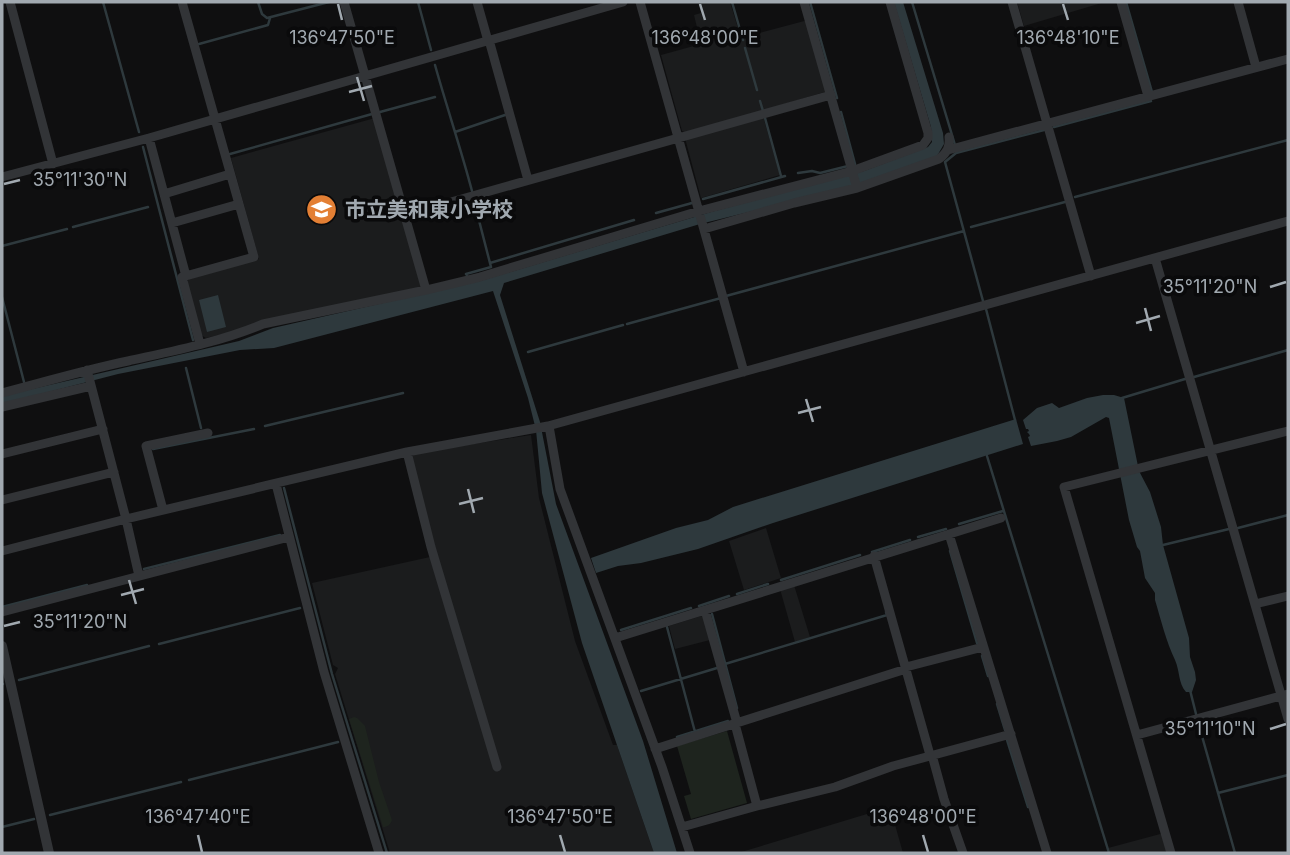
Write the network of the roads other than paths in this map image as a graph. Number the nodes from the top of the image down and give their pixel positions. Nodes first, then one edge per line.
1 (10, 2) edge
2 (182, 2) edge
3 (344, 2) edge
4 (477, 2) edge
5 (623, 2) edge
6 (640, 2) edge
7 (804, 2) edge
8 (890, 2) edge
9 (1012, 2) edge
10 (1121, 2) edge
11 (1238, 2) edge
12 (488, 41) junction
13 (1288, 59) edge
14 (1256, 67) junction
15 (366, 76) junction
16 (831, 95) junction
17 (1148, 96) junction
18 (214, 120) junction
19 (1047, 124) junction
20 (679, 137) junction
21 (949, 137) dead end
22 (149, 138) junction
23 (948, 150) junction
24 (53, 164) junction
25 (853, 172) junction
26 (230, 174) junction
27 (2, 177) edge
28 (528, 180) junction
29 (857, 187) junction
30 (164, 194) junction
31 (239, 204) junction
32 (700, 212) junction
33 (405, 215) junction
34 (1288, 221) edge
35 (172, 223) junction
36 (704, 227) junction
37 (1155, 258) junction
38 (186, 276) junction
39 (1091, 276) junction
40 (425, 290) junction
41 (200, 344) junction
42 (87, 371) junction
43 (744, 372) junction
44 (91, 385) junction
45 (2, 393) edge
46 (2, 407) edge
47 (543, 427) junction
48 (103, 429) junction
49 (1288, 431) edge
50 (208, 432) dead end
51 (1210, 450) junction
52 (407, 452) junction
53 (2, 454) edge
54 (114, 472) junction
55 (276, 484) junction
56 (2, 500) edge
57 (163, 510) junction
58 (1001, 518) dead end
59 (126, 519) junction
60 (948, 534) junction
61 (289, 537) junction
62 (2, 551) edge
63 (874, 556) junction
64 (139, 576) junction
65 (1288, 596) edge
66 (1255, 604) junction
67 (705, 610) junction
68 (2, 612) edge
69 (615, 638) junction
70 (2, 646) edge
71 (983, 647) junction
72 (906, 668) junction
73 (1285, 695) edge
74 (1288, 719) edge
75 (736, 723) junction
76 (1010, 734) junction
77 (1137, 735) junction
78 (655, 749) junction
79 (931, 755) junction
80 (497, 767) dead end
81 (757, 806) junction
82 (682, 827) junction
83 (49, 853) edge
84 (379, 853) edge
85 (690, 853) edge
86 (963, 853) edge
87 (1047, 853) edge
88 (1171, 853) edge

1 - 24 street
2 - 18 street
3 - 15 street
4 - 12 street
5 - 12 street
6 - 20 street
7 - 16 street
8 - 25 street
9 - 19 street
10 - 17 street
11 - 14 street
12 - 15 street
12 - 28 street
13 - 14 street
14 - 17 street
15 - 18 street
15 - 33 street
16 - 20 street
16 - 25 street
17 - 19 street
18 - 22 street
18 - 26 street
19 - 23 street
19 - 39 street
20 - 28 street
20 - 32 street
21 - 23 street
22 - 24 street
22 - 30 street
23 - 29 street
24 - 27 street
25 - 29 street
25 - 32 street
26 - 30 street
26 - 31 street
28 - 33 street
29 - 36 street
30 - 35 street
31 - 35 street
31 - 38 street
32 - 36 street
32 - 40 street
33 - 40 street
34 - 37 street
35 - 38 street
36 - 43 street
37 - 39 street
37 - 51 street
38 - 41 street
39 - 43 street
40 - 41 street
41 - 42 street
42 - 44 street
42 - 45 street
43 - 47 street
44 - 46 street
44 - 48 street
47 - 52 street
47 - 69 street
48 - 53 street
48 - 54 street
49 - 51 street
50 - 57 street
51 - 66 street
51 - 77 street
52 - 55 street
52 - 80 street
54 - 56 street
54 - 59 street
55 - 57 street
55 - 61 street
57 - 59 street
58 - 60 street
59 - 62 street
59 - 64 street
60 - 63 street
60 - 71 street
61 - 64 street
61 - 84 street
63 - 67 street
63 - 72 street
64 - 68 street
65 - 66 street
66 - 73 street
67 - 69 street
67 - 75 street
69 - 78 street
70 - 83 street
71 - 72 street
71 - 76 street
72 - 75 street
72 - 79 street
73 - 74 street
73 - 77 street
75 - 78 street
75 - 81 street
76 - 79 street
76 - 87 street
77 - 88 street
78 - 82 street
79 - 81 street
79 - 86 street
81 - 82 street
82 - 85 street

